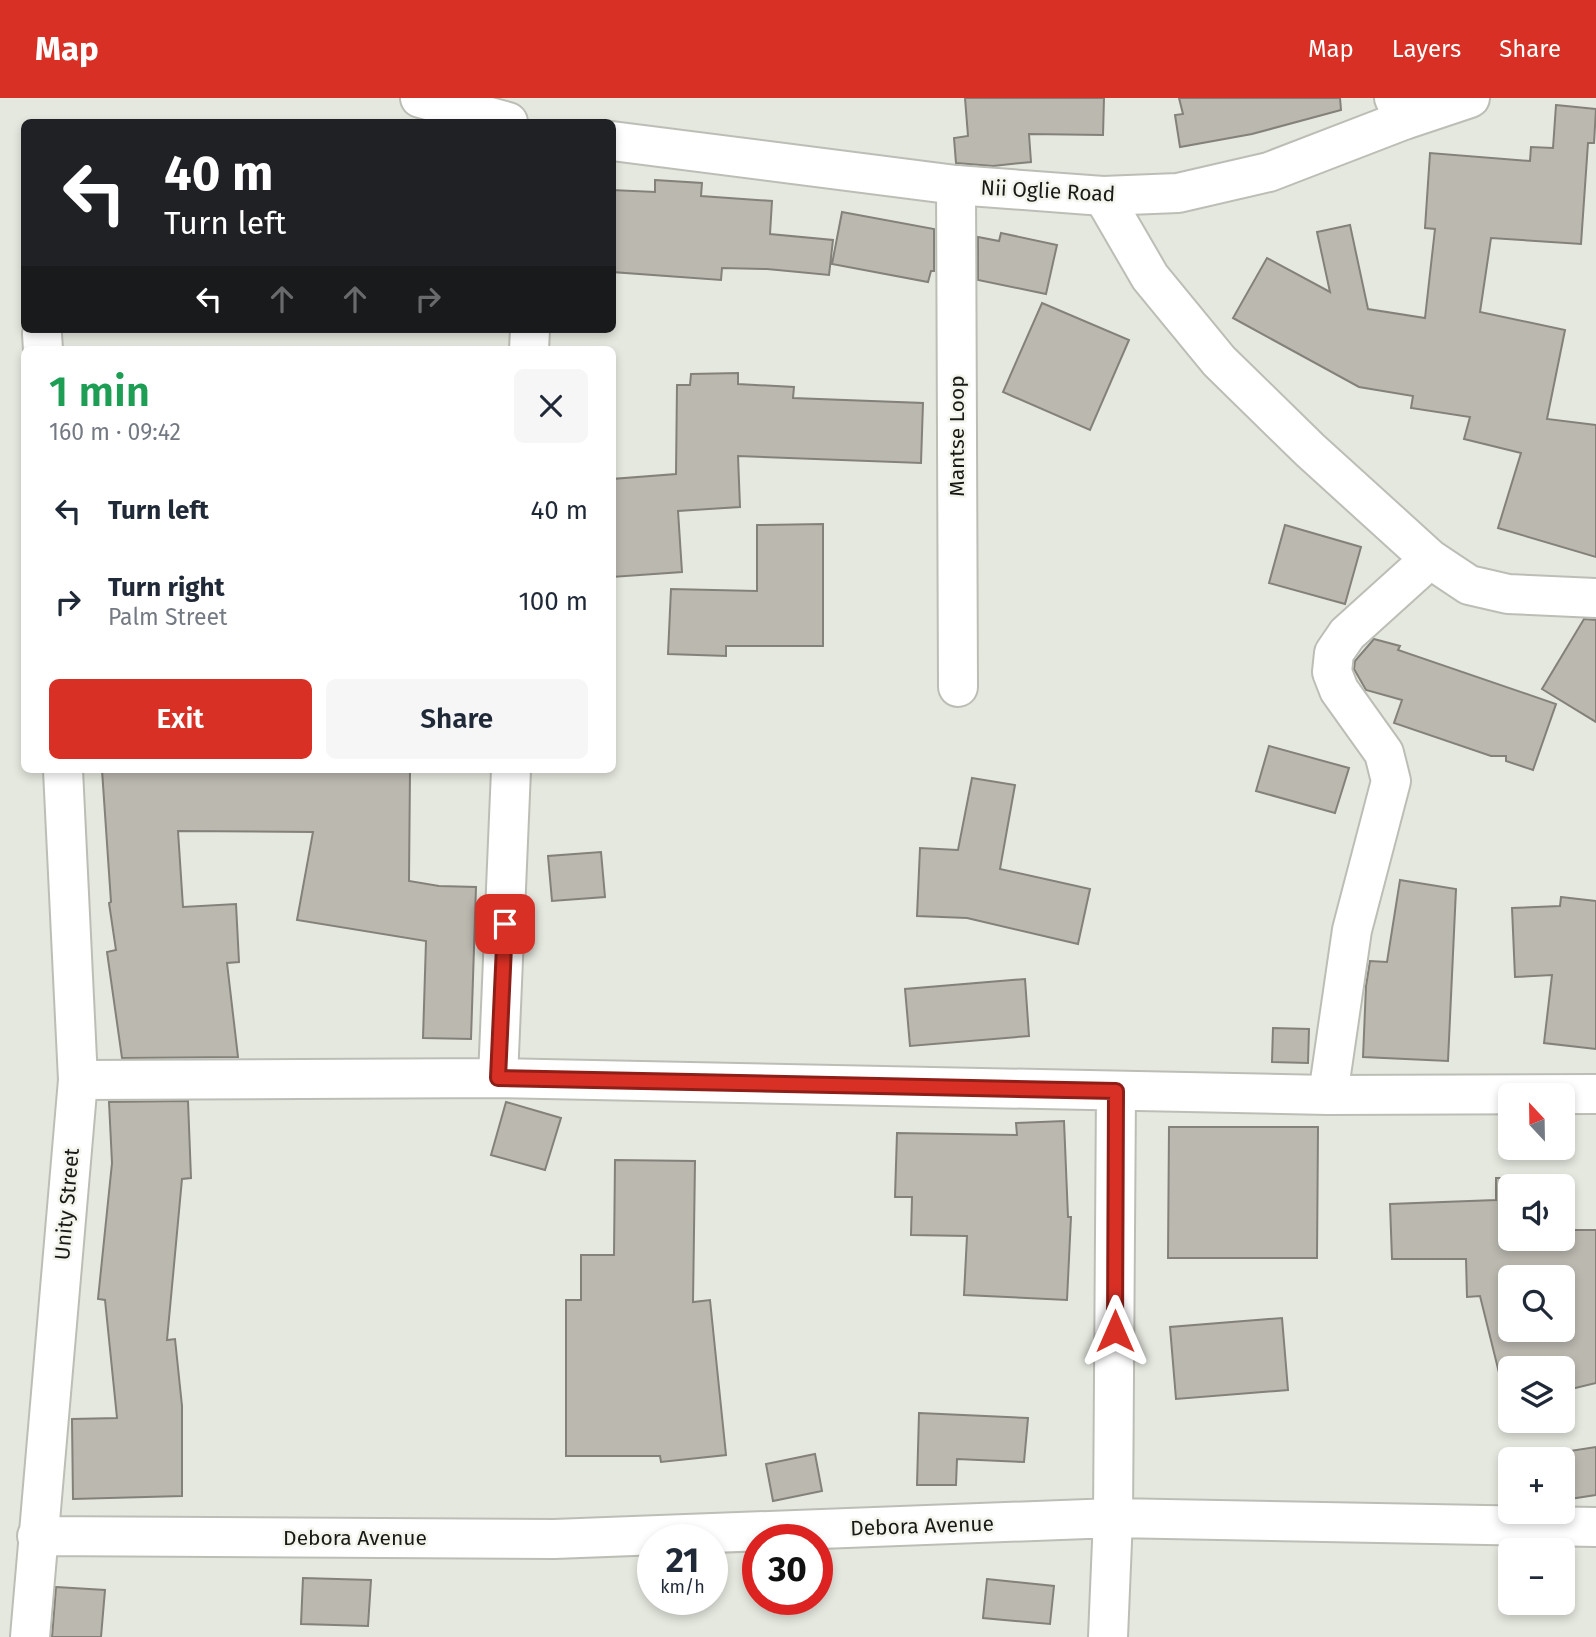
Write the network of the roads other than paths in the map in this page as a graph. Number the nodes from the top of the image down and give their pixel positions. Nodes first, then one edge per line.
1 (420, 98) edge
2 (1470, 98) edge
3 (1399, 109) edge
4 (497, 119) edge
5 (616, 142) edge
6 (956, 185) junction
7 (1104, 197) junction
8 (1430, 559) junction
9 (1596, 597) edge
10 (958, 687) dead end
11 (63, 773) edge
12 (511, 773) edge
13 (498, 1078) junction
14 (78, 1080) junction
15 (1116, 1091) junction
16 (1596, 1094) edge
17 (1328, 1095) junction
18 (1113, 1518) junction
19 (1596, 1527) edge
20 (37, 1536) junction
21 (30, 1637) edge
22 (1108, 1637) edge

1 - 4 street
2 - 3 street, Nii Oglie Road
3 - 7 street, Nii Oglie Road
5 - 6 street, Nii Oglie Road
6 - 7 street, Nii Oglie Road
6 - 10 street, Mantse Loop
7 - 8 street
8 - 9 street
8 - 17 street
11 - 14 street, Unity Street
12 - 13 street
13 - 14 street
13 - 15 street
14 - 20 street, Unity Street
15 - 17 street
15 - 18 street
16 - 17 street
18 - 19 street, Debora Avenue
18 - 20 street, Debora Avenue
18 - 22 street
20 - 21 street, Unity Street

